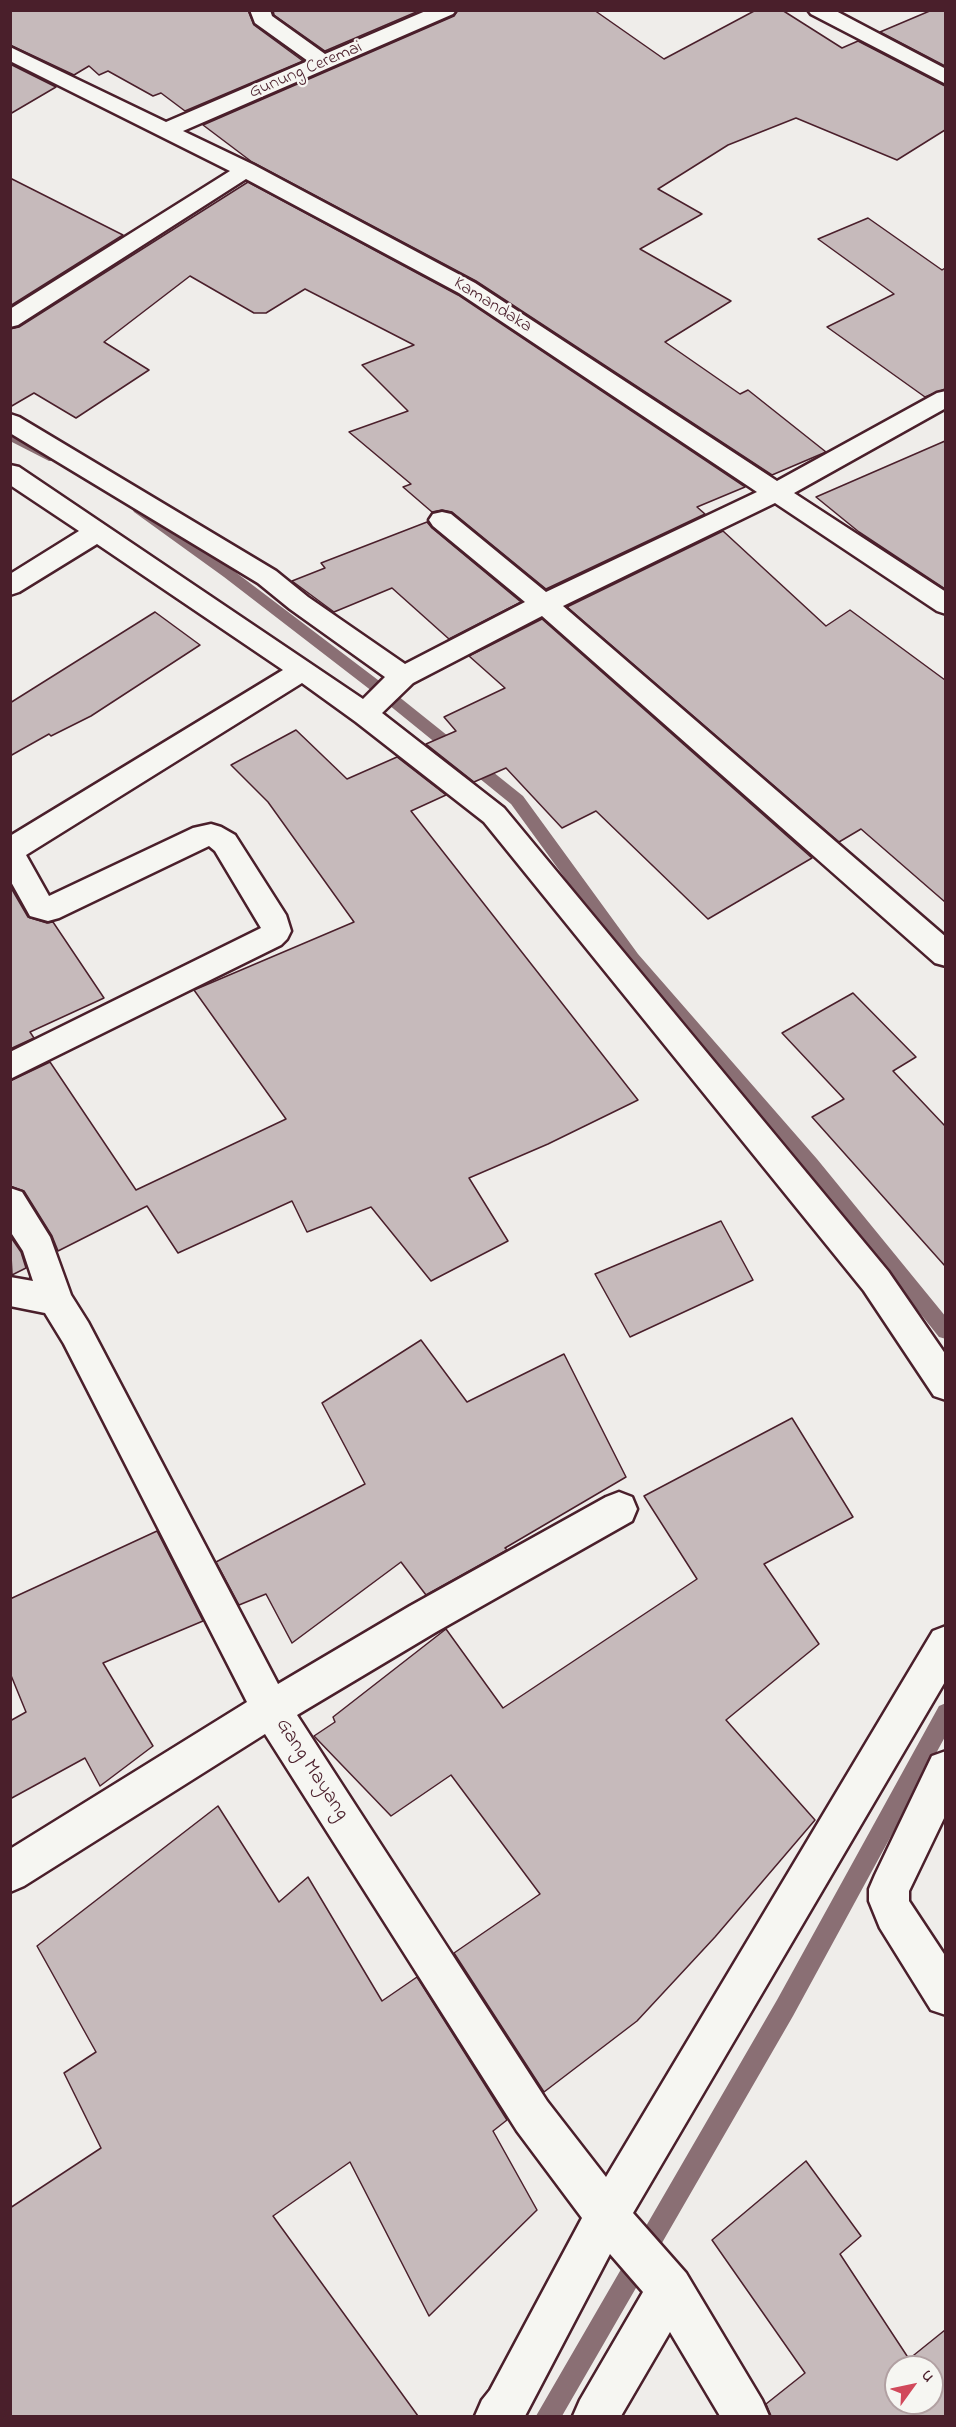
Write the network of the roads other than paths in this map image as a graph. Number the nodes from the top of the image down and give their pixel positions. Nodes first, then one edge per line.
1 (260, 10) edge
2 (446, 10) edge
3 (818, 10) edge
4 (10, 53) edge
5 (324, 63) junction
6 (945, 78) edge
7 (166, 130) junction
8 (246, 170) junction
9 (10, 320) edge
10 (945, 398) edge
11 (10, 422) edge
12 (10, 473) edge
13 (776, 493) junction
14 (442, 520) dead end
15 (97, 532) junction
16 (10, 586) edge
17 (544, 604) junction
18 (945, 605) edge
19 (303, 670) junction
20 (385, 694) junction
21 (945, 955) edge
22 (10, 1067) edge
23 (10, 1202) edge
24 (10, 1291) edge
25 (56, 1300) junction
26 (945, 1385) edge
27 (619, 1509) dead end
28 (945, 1644) edge
29 (271, 1710) junction
30 (945, 1770) edge
31 (10, 1872) edge
32 (945, 1995) edge
33 (617, 2226) junction
34 (666, 2284) junction
35 (498, 2416) edge
36 (596, 2416) edge
37 (746, 2416) edge

1 - 5 street
2 - 5 street, Gunung Ceremai
3 - 6 street
4 - 7 street, Kamandaka
5 - 7 street, Gunung Ceremai
7 - 8 street, Kamandaka
8 - 9 street
8 - 13 street, Kamandaka
10 - 13 street
11 - 20 street
12 - 15 street
13 - 17 street
13 - 18 street, Kamandaka
14 - 17 street
15 - 16 street
15 - 19 street
17 - 20 street
17 - 21 street
19 - 20 street
19 - 22 street
20 - 26 street
23 - 25 street, Gang Mayang
24 - 25 street
25 - 29 street, Gang Mayang
27 - 29 street
28 - 33 street
29 - 31 street
29 - 33 street, Gang Mayang
30 - 32 street
33 - 34 street, Gang Mayang
33 - 35 street
34 - 36 street
34 - 37 street, Gang Mayang

